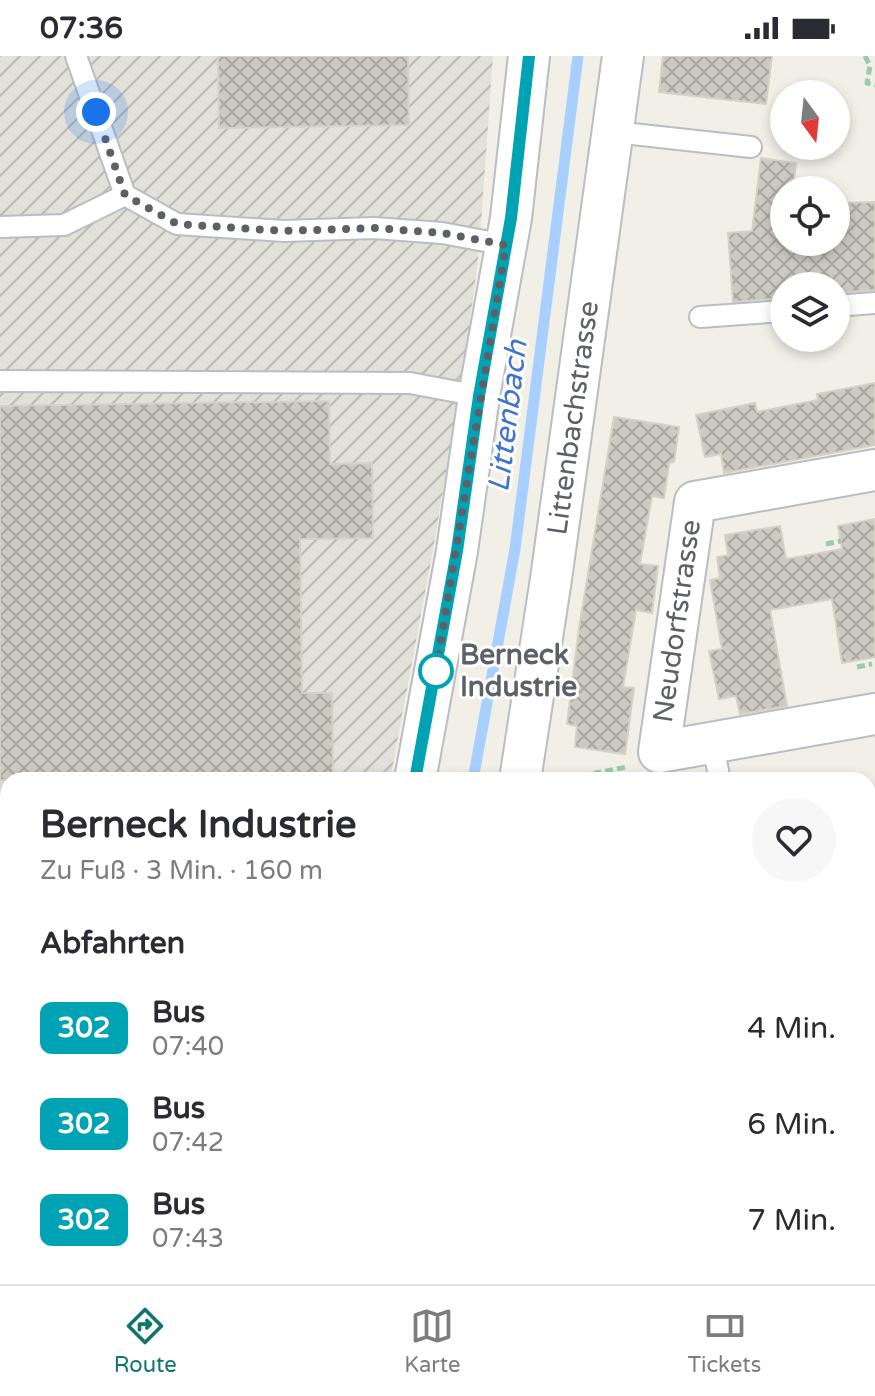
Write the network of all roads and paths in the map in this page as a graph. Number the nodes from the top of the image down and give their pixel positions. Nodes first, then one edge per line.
1 (76, 56) edge
2 (529, 56) edge
3 (623, 56) edge
4 (865, 56) edge
5 (875, 85) edge
6 (614, 132) junction
7 (751, 147) dead end
8 (125, 195) junction
9 (0, 227) edge
10 (506, 245) junction
11 (875, 303) edge
12 (850, 305) edge
13 (770, 312) edge
14 (700, 317) dead end
15 (0, 381) edge
16 (479, 396) junction
17 (875, 470) edge
18 (841, 541) dead end
19 (826, 544) dead end
20 (872, 664) dead end
21 (857, 667) dead end
22 (875, 714) edge
23 (659, 752) junction
24 (716, 761) edge
25 (416, 772) edge
26 (521, 772) edge
27 (601, 772) edge

1 - 8 lane
2 - 10 street
3 - 6 street, Littenbachstrasse
4 - 5 path
6 - 7 lane
6 - 26 street, Littenbachstrasse
8 - 9 lane
8 - 10 lane
10 - 16 street
11 - 12 lane
13 - 14 lane
15 - 16 lane
16 - 25 street
17 - 23 street, Neudorfstrasse
18 - 19 path
20 - 21 path
22 - 24 street, Neudorfstrasse
23 - 24 street, Neudorfstrasse
23 - 27 path

